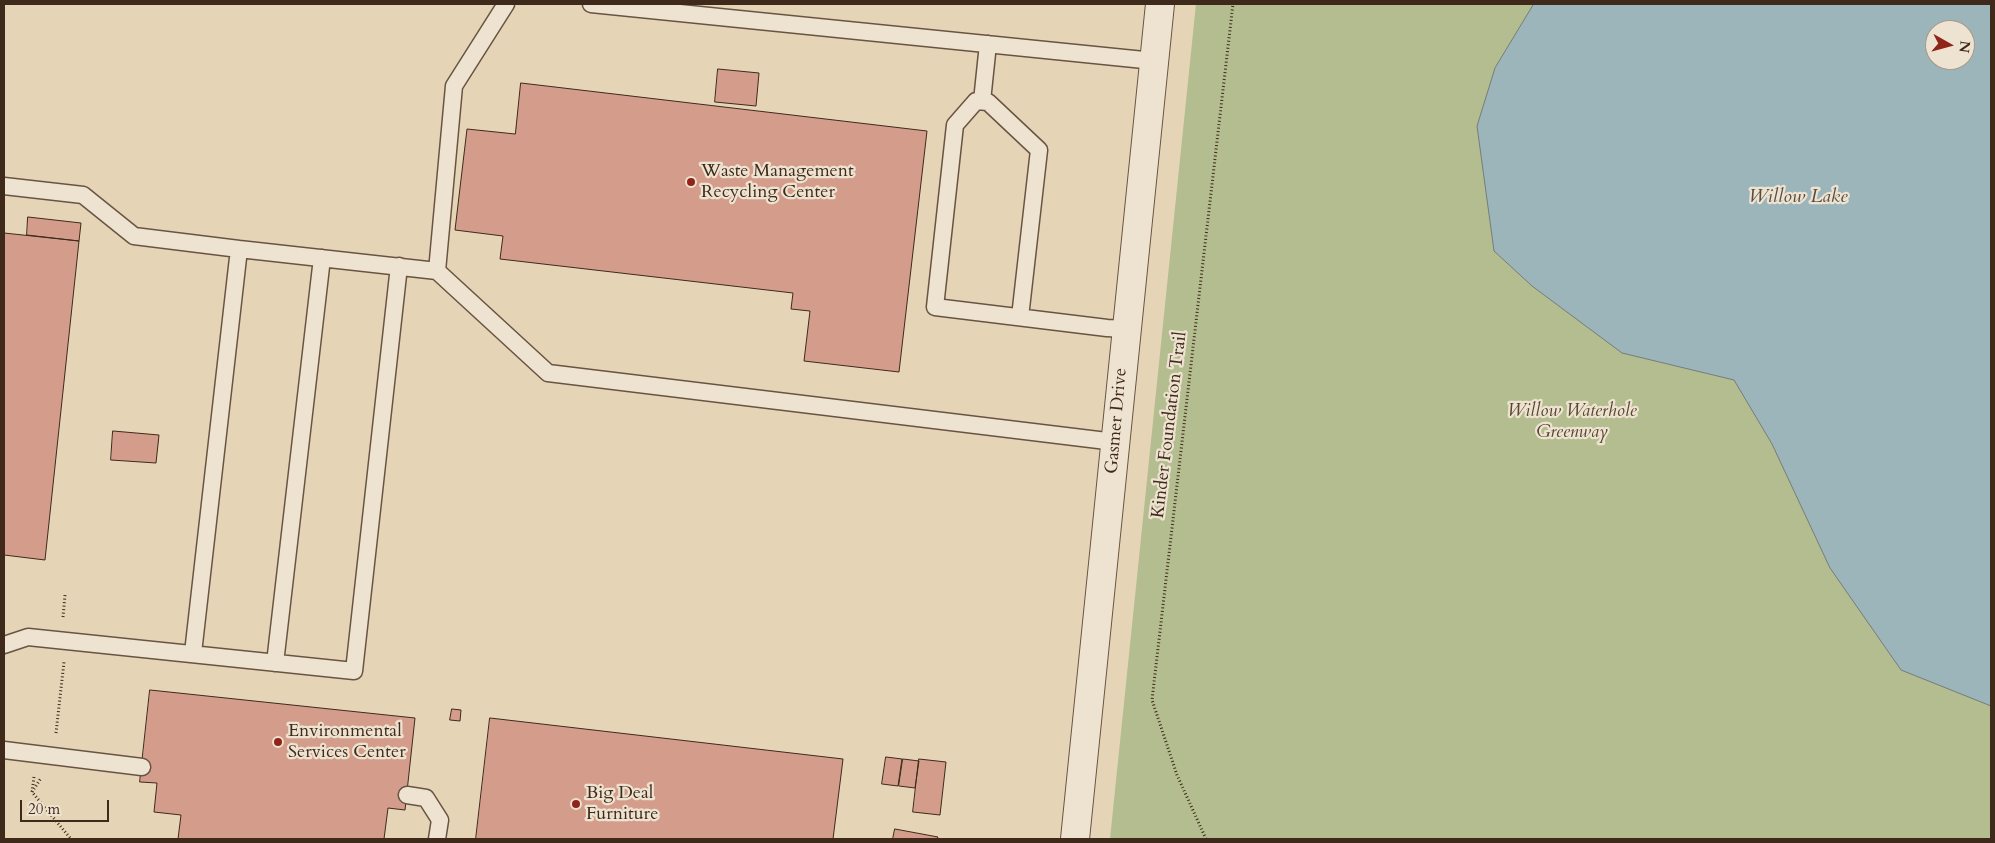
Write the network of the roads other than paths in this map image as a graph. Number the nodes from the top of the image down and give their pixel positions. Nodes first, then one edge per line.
1 (506, 4) edge
2 (591, 4) edge
3 (1160, 4) edge
4 (988, 44) junction
5 (1154, 61) junction
6 (982, 101) junction
7 (4, 186) edge
8 (239, 249) junction
9 (322, 258) junction
10 (399, 266) junction
11 (437, 271) junction
12 (1020, 317) junction
13 (1126, 330) junction
14 (1115, 442) junction
15 (4, 645) edge
16 (192, 653) junction
17 (275, 663) junction
18 (4, 750) edge
19 (142, 767) dead end
20 (407, 795) dead end
21 (438, 839) edge
22 (1075, 839) edge

1 - 11 lane
2 - 4 lane
3 - 5 street, Gasmer Drive
4 - 5 lane
4 - 6 lane
5 - 13 street, Gasmer Drive
6 - 12 lane
6 - 12 lane
7 - 8 lane
8 - 9 lane
8 - 16 lane
9 - 10 lane
9 - 17 lane
10 - 11 lane
10 - 17 lane
11 - 14 lane
12 - 13 lane
13 - 14 street, Gasmer Drive
14 - 22 street, Gasmer Drive
15 - 16 lane
16 - 17 lane
18 - 19 lane
20 - 21 lane

